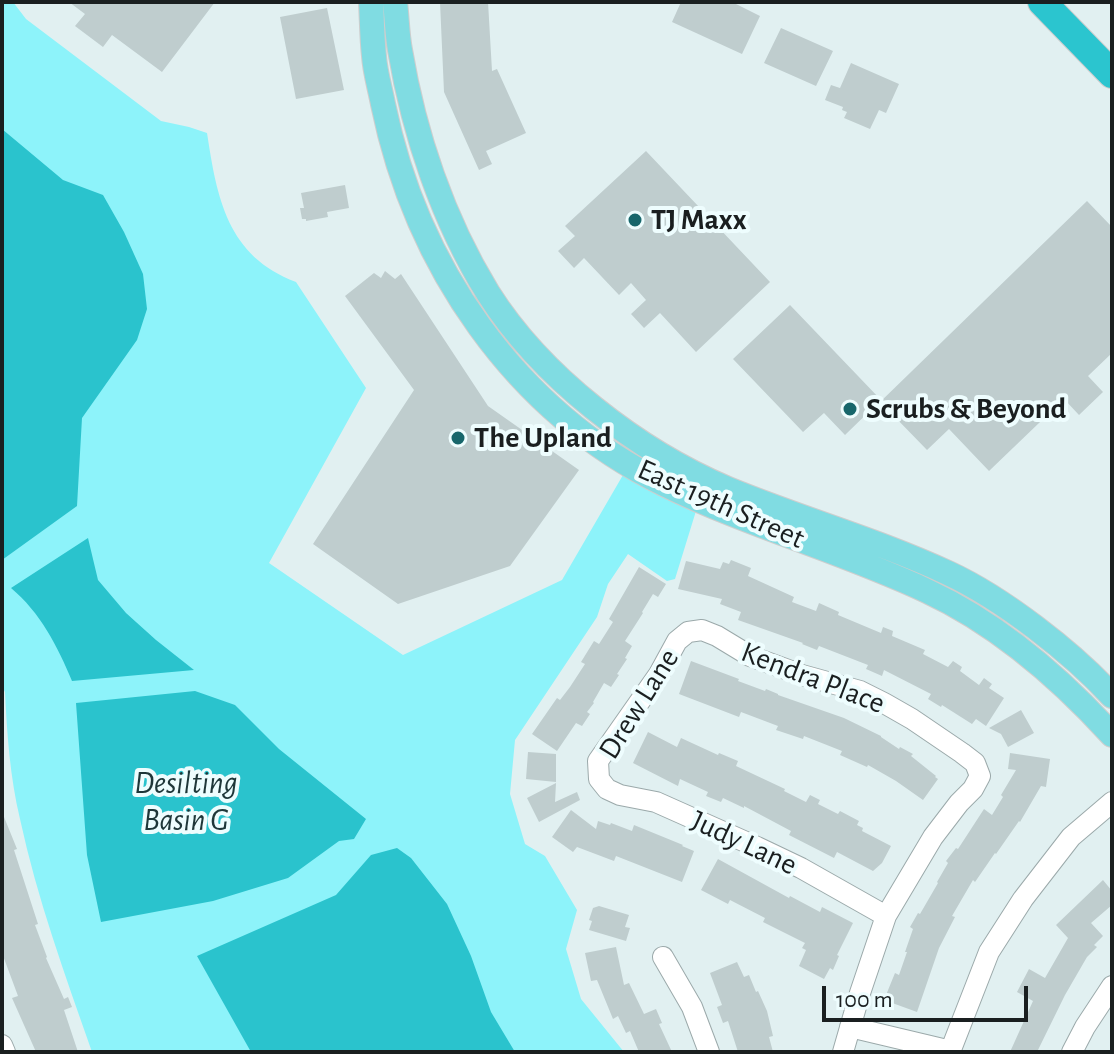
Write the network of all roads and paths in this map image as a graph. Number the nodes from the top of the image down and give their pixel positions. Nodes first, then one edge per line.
1 (371, 2) edge
2 (395, 2) edge
3 (1042, 2) edge
4 (1112, 74) edge
5 (688, 632) joint
6 (1112, 696) edge
7 (1112, 735) edge
8 (599, 779) joint
9 (1112, 802) edge
10 (886, 916) junction
11 (663, 957) dead end
12 (1112, 986) edge
13 (850, 1027) junction
14 (2, 1045) edge
15 (5, 1052) edge
16 (709, 1052) edge
17 (843, 1052) edge
18 (950, 1052) edge
19 (1072, 1052) edge

1 - 7 main road, East 19th Street
2 - 6 main road, East 19th Street
3 - 4 highway
5 - 8 street, Drew Lane
5 - 10 street, Kendra Place
8 - 10 street, Judy Lane
9 - 18 street
10 - 13 street
11 - 16 street
12 - 19 street
13 - 17 street
13 - 18 street
14 - 15 street

